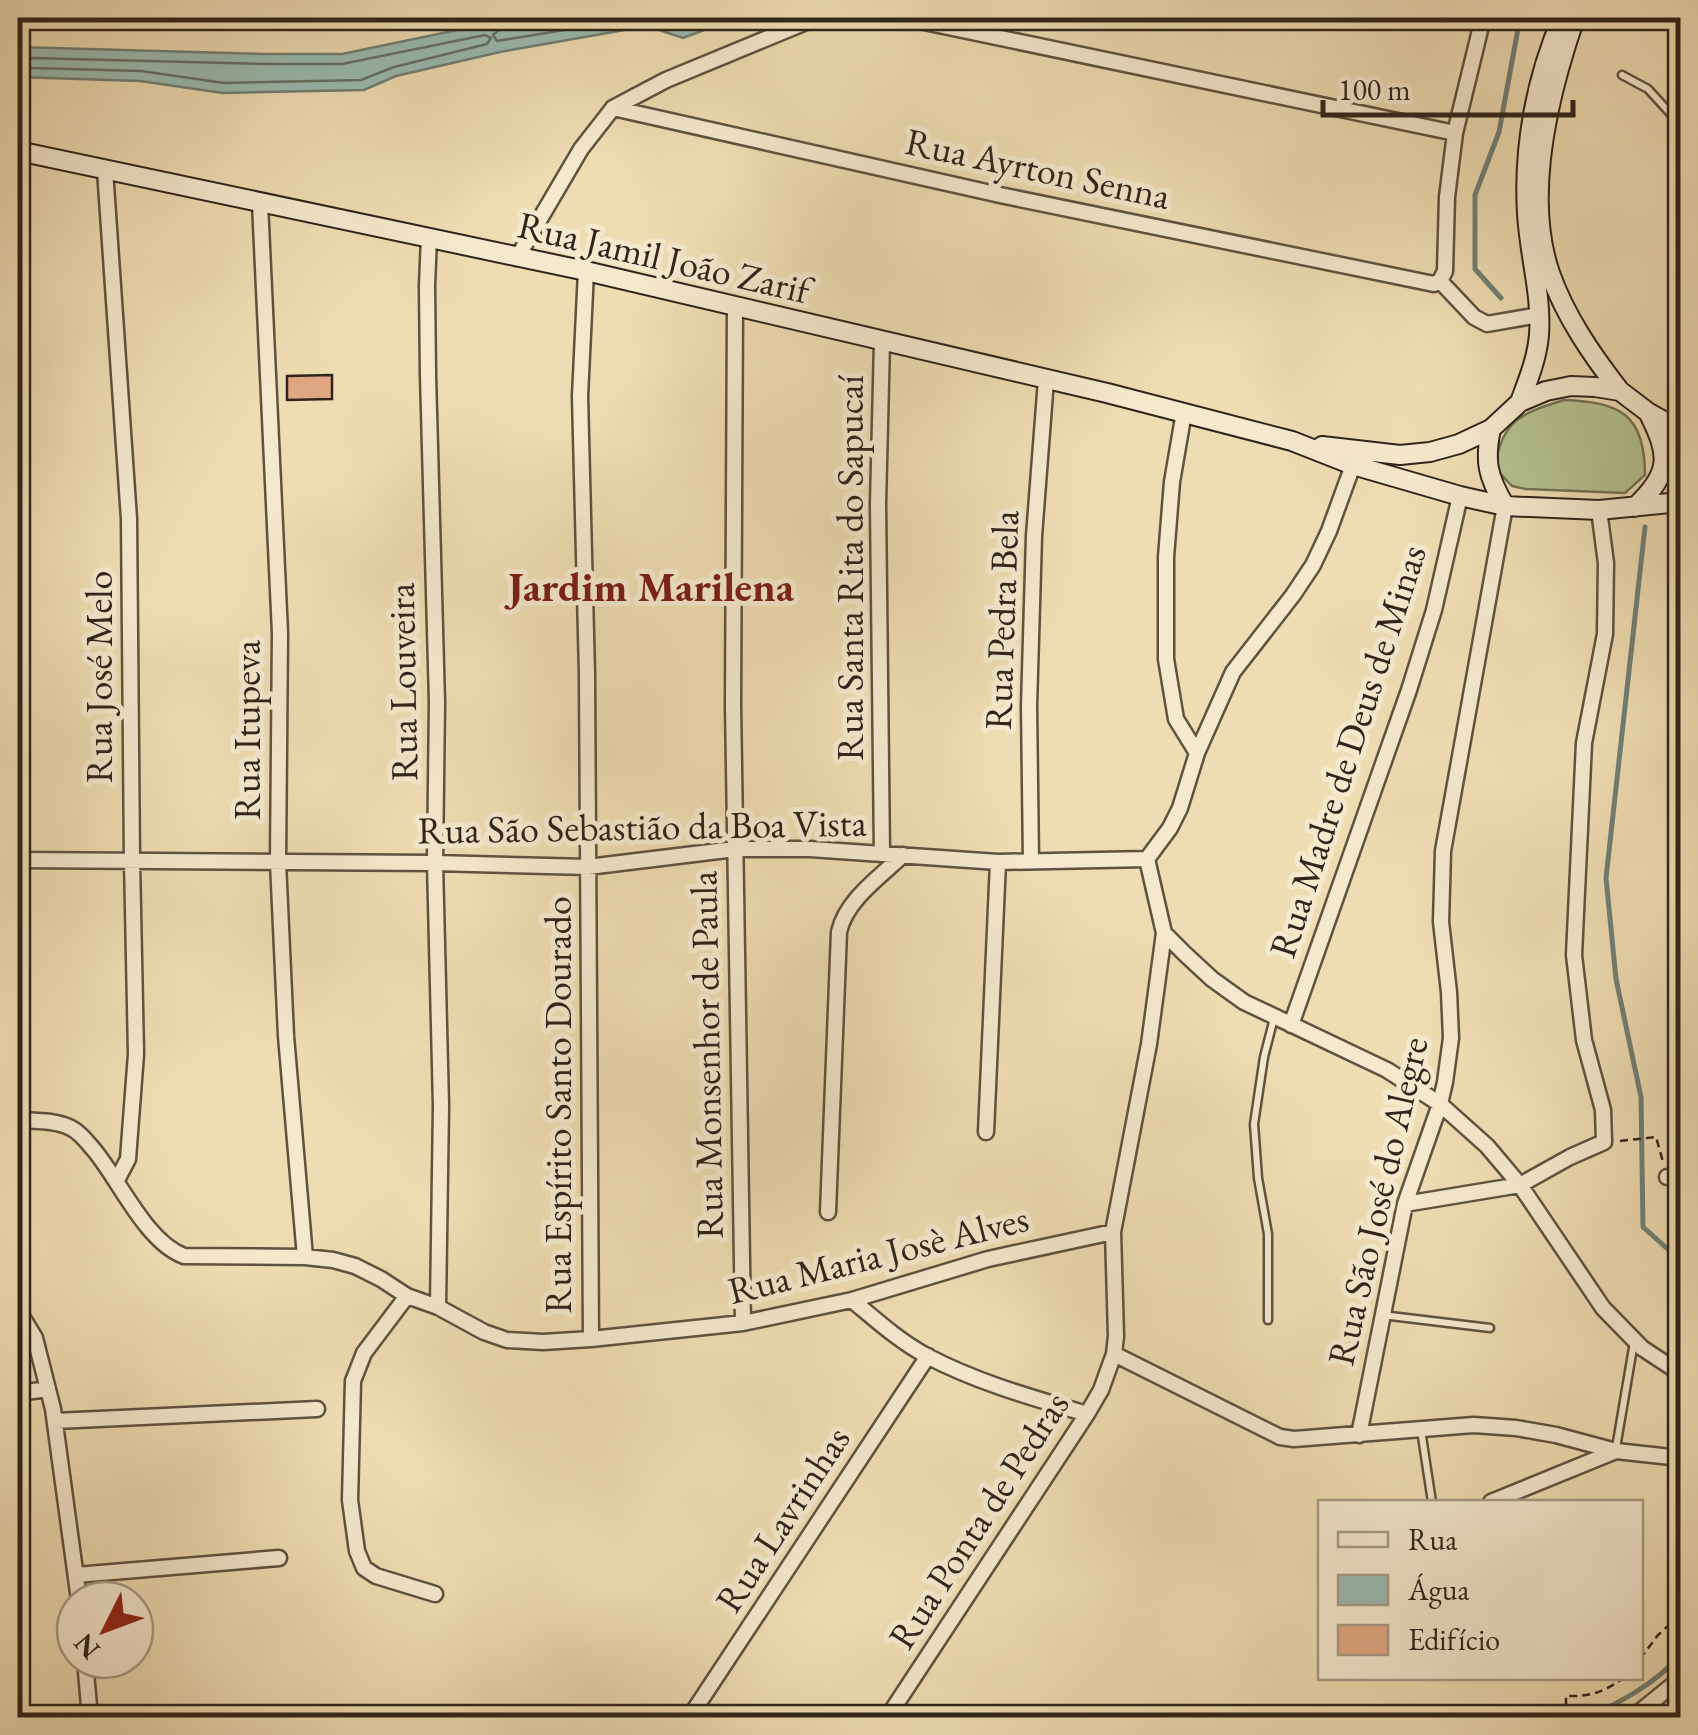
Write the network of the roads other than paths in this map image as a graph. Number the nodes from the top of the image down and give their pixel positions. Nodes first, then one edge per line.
1 (816, 18) edge
2 (906, 18) edge
3 (1483, 18) edge
4 (1562, 18) edge
5 (1575, 18) edge
6 (1622, 75) dead end
7 (613, 108) junction
8 (1680, 124) edge
9 (1455, 134) junction
10 (18, 151) edge
11 (105, 170) junction
12 (260, 203) junction
13 (429, 237) junction
14 (517, 258) junction
15 (586, 271) junction
16 (1442, 276) junction
17 (735, 306) junction
18 (1539, 315) junction
19 (882, 342) junction
20 (1046, 380) junction
21 (1620, 391) junction
22 (1520, 402) junction
23 (1184, 412) junction
24 (1649, 413) junction
25 (1490, 429) junction
26 (1680, 430) edge
27 (1292, 441) junction
28 (1353, 465) junction
29 (1460, 496) junction
30 (1680, 502) edge
31 (1505, 506) junction
32 (1635, 506) junction
33 (1599, 510) junction
34 (1196, 753) junction
35 (736, 849) junction
36 (882, 854) junction
37 (903, 855) junction
38 (1147, 859) junction
39 (18, 860) edge
40 (132, 861) junction
41 (1031, 861) junction
42 (278, 862) junction
43 (998, 862) junction
44 (435, 863) junction
45 (588, 867) junction
46 (1164, 933) junction
47 (1274, 1017) junction
48 (1291, 1025) junction
49 (1440, 1104) junction
50 (18, 1120) edge
51 (986, 1132) dead end
52 (117, 1180) junction
53 (1520, 1185) junction
54 (1405, 1204) junction
55 (828, 1212) dead end
56 (1113, 1232) junction
57 (306, 1257) junction
58 (407, 1296) junction
59 (852, 1300) junction
60 (438, 1308) junction
61 (18, 1310) edge
62 (1381, 1315) junction
63 (1268, 1320) dead end
64 (743, 1323) junction
65 (1490, 1328) dead end
66 (591, 1339) junction
67 (1634, 1341) junction
68 (1114, 1354) junction
69 (928, 1356) junction
70 (1680, 1373) edge
71 (48, 1389) junction
72 (18, 1394) edge
73 (316, 1410) dead end
74 (1087, 1414) junction
75 (56, 1421) junction
76 (1421, 1428) junction
77 (1359, 1435) junction
78 (1616, 1451) junction
79 (1680, 1458) edge
80 (1432, 1500) edge
81 (1497, 1500) edge
82 (279, 1558) dead end
83 (76, 1576) junction
84 (76, 1580) edge
85 (436, 1594) dead end
86 (1680, 1679) edge
87 (86, 1680) edge
88 (90, 1718) edge
89 (689, 1718) edge
90 (886, 1718) edge
91 (1632, 1718) edge

1 - 7 street
2 - 9 street
3 - 9 street
4 - 18 main road
5 - 21 main road
6 - 8 lane
7 - 14 street
7 - 16 street, Rua Ayrton Senna
9 - 16 street
10 - 11 main road, Rua Jamil João Zarif
11 - 12 main road, Rua Jamil João Zarif
11 - 40 street, Rua José Melo
12 - 13 main road, Rua Jamil João Zarif
12 - 42 street, Rua Itupeva
13 - 14 main road, Rua Jamil João Zarif
13 - 44 street, Rua Louveira
14 - 15 main road, Rua Jamil João Zarif
15 - 17 main road, Rua Jamil João Zarif
15 - 45 street, Rua Espírito Santo Dourado
16 - 18 street
17 - 19 main road, Rua Jamil João Zarif
17 - 35 street, Rua Monsenhor de Paula
18 - 22 main road
19 - 20 main road, Rua Jamil João Zarif
19 - 36 street, Rua Santa Rita do Sapucaí
20 - 23 main road, Rua Jamil João Zarif
20 - 41 street, Rua Pedra Bela
21 - 22 main road, Rua Jamil João Zarif
21 - 24 main road
22 - 25 main road, Rua Jamil João Zarif
23 - 27 main road, Rua Jamil João Zarif
23 - 34 street
24 - 26 main road
24 - 32 main road
25 - 27 main road, Rua Jamil João Zarif
25 - 31 main road
27 - 28 main road, Rua Jamil João Zarif
28 - 29 main road, Rua Jamil João Zarif
28 - 34 street
29 - 31 main road, Rua Jamil João Zarif
29 - 48 street, Rua Madre de Deus de Minas
30 - 32 main road, Rua Jamil João Zarif
31 - 33 main road, Rua Jamil João Zarif
31 - 49 street, Rua São José do Alegre
32 - 33 main road, Rua Jamil João Zarif
33 - 53 street
34 - 38 street
35 - 36 street, Rua São Sebastião da Boa Vista
35 - 45 street, Rua São Sebastião da Boa Vista
35 - 64 street, Rua Monsenhor de Paula
36 - 37 street, Rua São Sebastião da Boa Vista
37 - 43 street, Rua São Sebastião da Boa Vista
37 - 55 street
38 - 41 street, Rua São Sebastião da Boa Vista
38 - 46 street
39 - 40 street, Rua São Sebastião da Boa Vista
40 - 42 street, Rua São Sebastião da Boa Vista
40 - 52 street, Rua José Melo
41 - 43 street, Rua São Sebastião da Boa Vista
42 - 44 street, Rua São Sebastião da Boa Vista
42 - 57 street, Rua Itupeva
43 - 51 street
44 - 45 street, Rua São Sebastião da Boa Vista
44 - 60 street, Rua Louveira
45 - 66 street, Rua Espírito Santo Dourado
46 - 47 street
46 - 56 street
47 - 48 street
47 - 63 lane
48 - 49 street
49 - 53 street
49 - 54 street, Rua São José do Alegre
50 - 52 street, Rua Maria Josè Alves
52 - 57 street, Rua Maria Josè Alves
53 - 54 street
53 - 67 street
54 - 62 street, Rua São José do Alegre
56 - 59 street, Rua Maria Josè Alves
56 - 68 street
57 - 58 street, Rua Maria Josè Alves
58 - 60 street, Rua Maria Josè Alves
58 - 85 street
59 - 64 street, Rua Maria Josè Alves
59 - 69 street
60 - 66 street, Rua Maria Josè Alves
61 - 71 street
62 - 65 lane
62 - 77 street, Rua São José do Alegre
64 - 66 street, Rua Maria Josè Alves
67 - 70 street
67 - 78 lane
68 - 74 street, Rua Ponta de Pedras
68 - 77 street
69 - 74 street
69 - 89 street, Rua Lavrinhas
71 - 72 street
71 - 75 street
73 - 75 street
74 - 90 street, Rua Ponta de Pedras
75 - 83 street
76 - 77 street
76 - 78 street
76 - 80 lane
78 - 79 street
78 - 81 street
82 - 83 street
83 - 84 street
86 - 91 street
87 - 88 street

